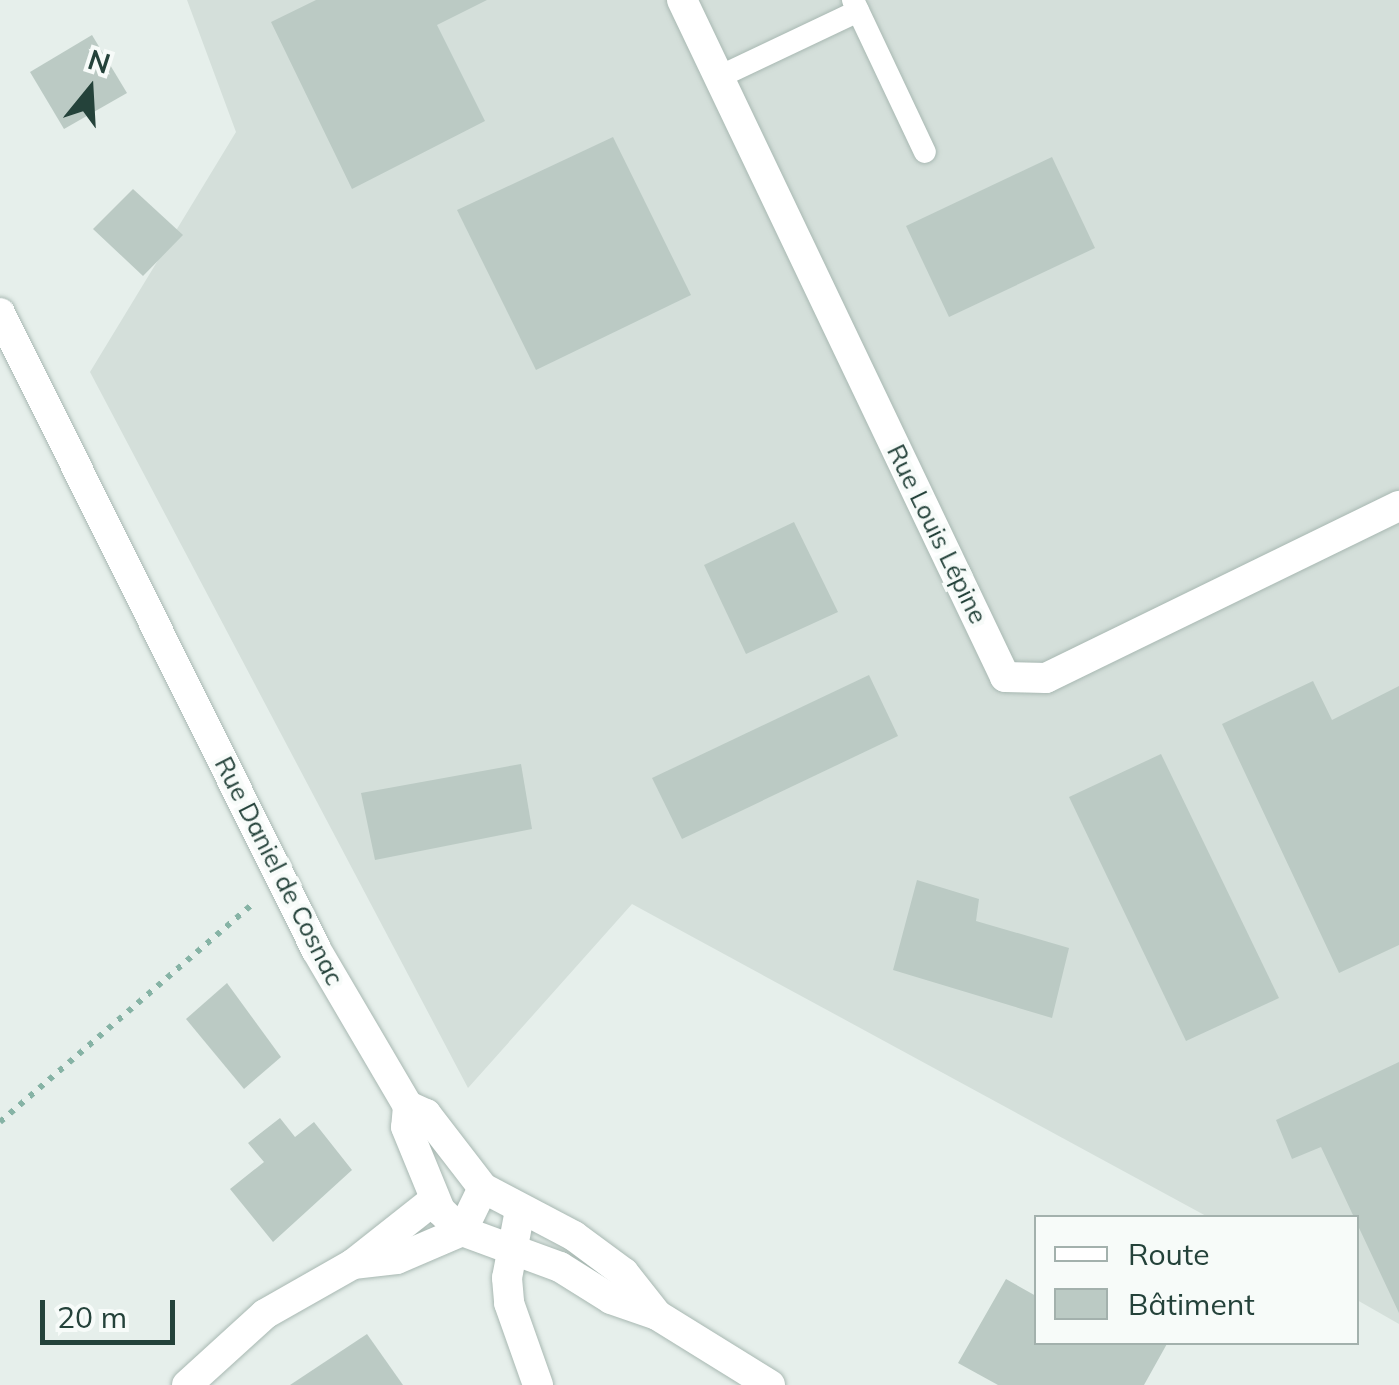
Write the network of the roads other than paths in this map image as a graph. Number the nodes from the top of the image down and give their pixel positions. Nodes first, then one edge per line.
1 (682, 0) edge
2 (855, 6) edge
3 (719, 77) junction
4 (926, 152) dead end
5 (0, 313) edge
6 (1399, 506) edge
7 (408, 1106) junction
8 (471, 1197) junction
9 (434, 1200) junction
10 (520, 1210) junction
11 (353, 1264) junction
12 (509, 1264) junction
13 (658, 1315) junction
14 (187, 1385) edge
15 (538, 1385) edge
16 (770, 1385) edge

1 - 3 street, Rue Louis Lépine
2 - 3 lane
2 - 4 lane
3 - 6 street, Rue Louis Lépine
5 - 7 street, Rue Daniel de Cosnac
7 - 8 street
7 - 9 street, Rue Daniel de Cosnac
8 - 9 street, Rue Daniel de Cosnac
8 - 10 street, Rue Daniel de Cosnac
8 - 11 street
8 - 12 street, Rue Daniel de Cosnac
9 - 11 street
10 - 12 street
10 - 13 street, Rue Daniel de Cosnac
11 - 14 street
12 - 13 street, Rue Daniel de Cosnac
12 - 15 street
13 - 16 street, Rue Daniel de Cosnac

